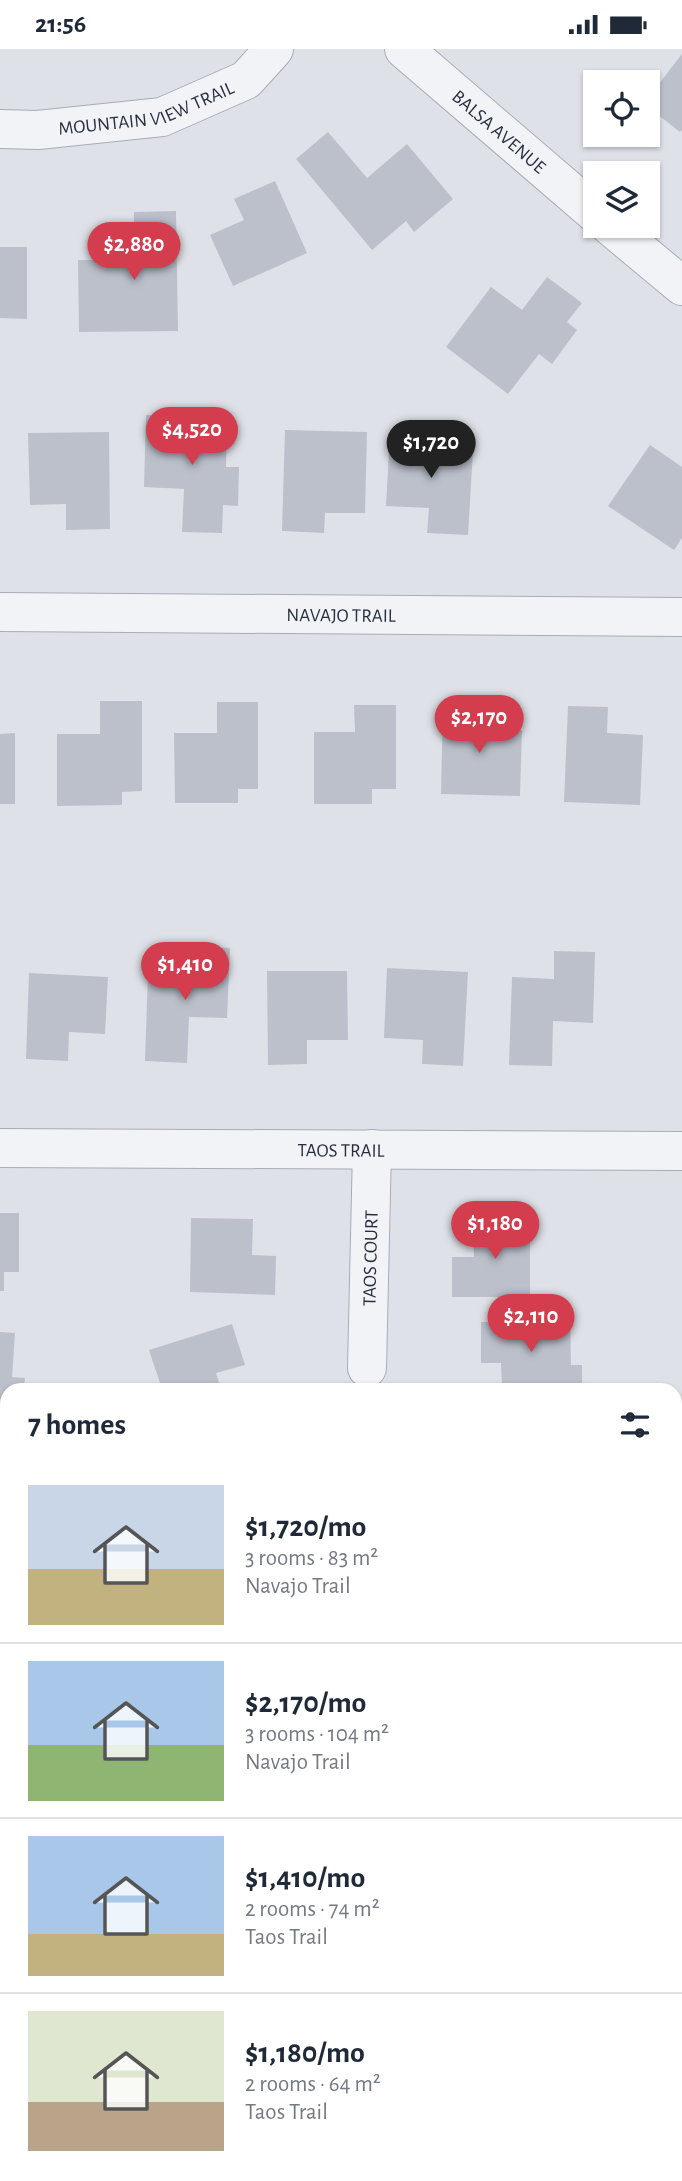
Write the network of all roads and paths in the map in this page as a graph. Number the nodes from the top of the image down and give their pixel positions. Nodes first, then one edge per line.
1 (274, 49) edge
2 (404, 49) edge
3 (0, 129) edge
4 (583, 203) edge
5 (624, 238) edge
6 (682, 286) edge
7 (0, 611) edge
8 (682, 617) edge
9 (0, 1148) edge
10 (372, 1149) junction
11 (682, 1151) edge
12 (367, 1369) dead end

1 - 3 street, MOUNTAIN VIEW TRAIL
2 - 4 street, BALSA AVENUE
5 - 6 street
7 - 8 street, NAVAJO TRAIL
9 - 10 street, TAOS TRAIL
10 - 11 street, TAOS TRAIL
10 - 12 street, TAOS COURT

